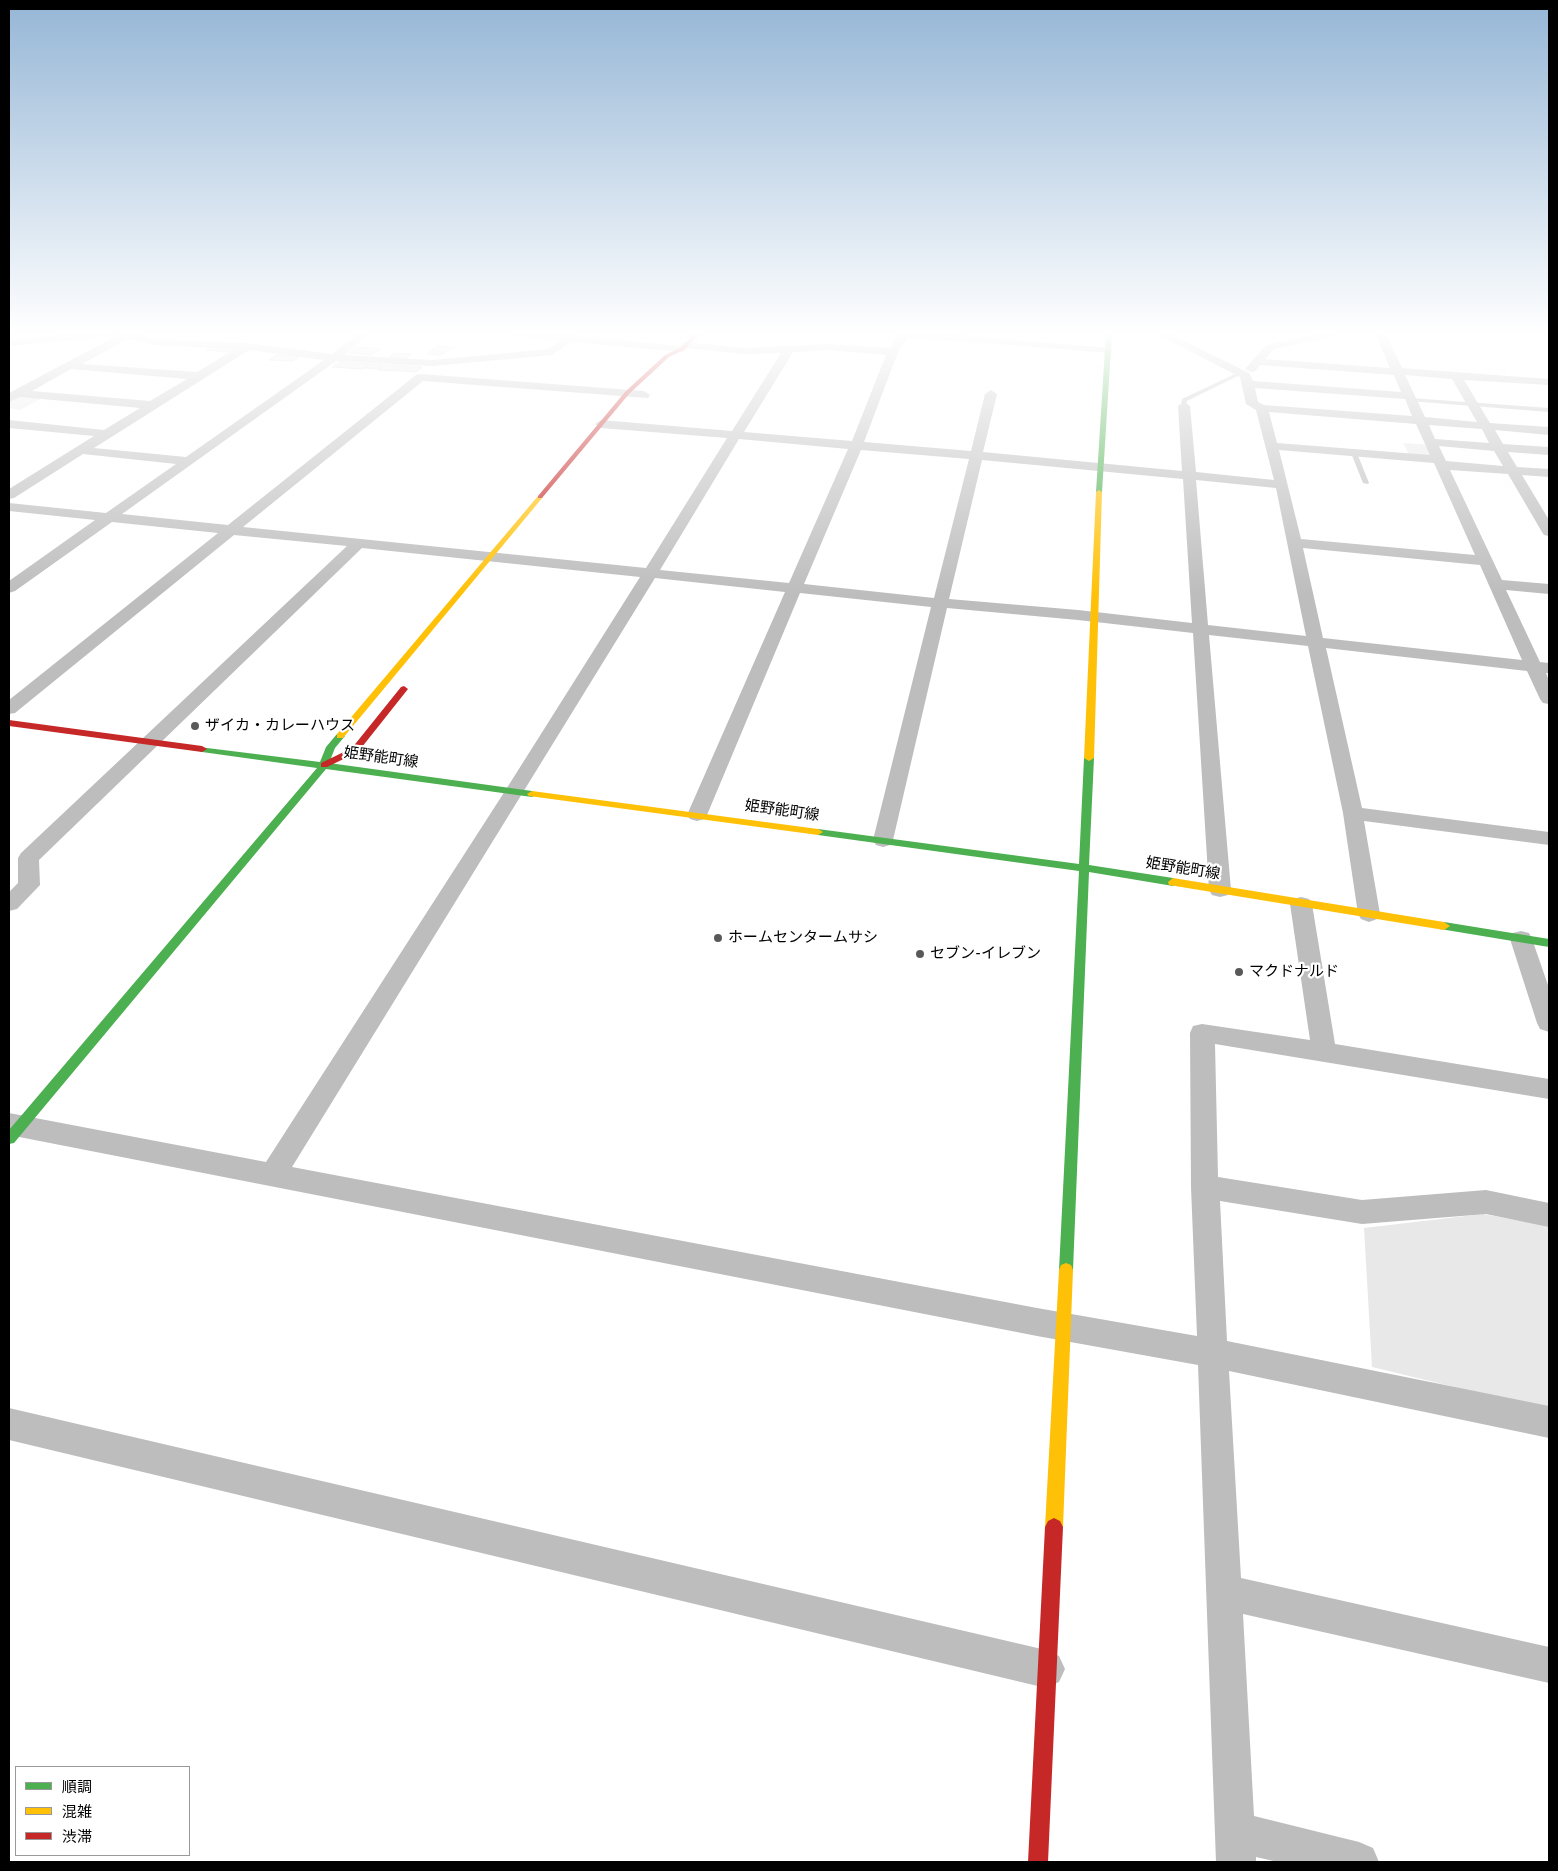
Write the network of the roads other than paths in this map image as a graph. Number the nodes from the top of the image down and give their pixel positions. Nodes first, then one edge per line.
1 (128, 420) edge
2 (246, 420) edge
3 (366, 420) edge
4 (604, 420) edge
5 (616, 420) edge
6 (623, 420) edge
7 (640, 420) edge
8 (743, 420) edge
9 (866, 420) edge
10 (985, 420) edge
11 (1103, 420) edge
12 (1185, 420) edge
13 (1265, 420) edge
14 (1412, 420) edge
15 (1483, 420) edge
16 (1420, 421) junction
17 (9, 424) edge
18 (601, 424) junction
19 (1486, 426) junction
20 (1549, 431) edge
21 (107, 434) junction
22 (734, 435) junction
23 (607, 440) dead end
24 (1430, 442) junction
25 (856, 446) junction
26 (1272, 446) junction
27 (1499, 447) junction
28 (80, 450) junction
29 (1549, 451) edge
30 (1354, 453) junction
31 (977, 456) junction
32 (189, 461) junction
33 (1440, 462) junction
34 (1100, 466) junction
35 (1513, 470) junction
36 (1549, 473) edge
37 (1190, 475) junction
38 (1366, 483) dead end
39 (1282, 485) junction
40 (9, 495) edge
41 (9, 507) edge
42 (110, 517) junction
43 (230, 530) junction
44 (1549, 532) edge
45 (1294, 543) junction
46 (359, 544) junction
47 (512, 554) junction
48 (491, 557) junction
49 (1486, 561) junction
50 (497, 573) dead end
51 (649, 573) junction
52 (1496, 584) junction
53 (9, 588) edge
54 (794, 588) junction
55 (1549, 589) edge
56 (940, 603) junction
57 (1096, 617) junction
58 (1199, 629) junction
59 (1315, 642) junction
60 (1542, 667) edge
61 (410, 681) dead end
62 (1549, 699) edge
63 (9, 709) edge
64 (9, 723) edge
65 (152, 742) junction
66 (324, 765) junction
67 (515, 791) junction
68 (1353, 813) junction
69 (697, 815) junction
70 (1549, 839) edge
71 (883, 840) junction
72 (19, 856) edge
73 (1084, 868) junction
74 (1220, 890) junction
75 (9, 904) edge
76 (1301, 904) junction
77 (1370, 914) junction
78 (1521, 939) junction
79 (1549, 943) edge
80 (1549, 1023) edge
81 (1324, 1052) junction
82 (1549, 1089) edge
83 (12, 1129) edge
84 (272, 1175) junction
85 (1205, 1187) junction
86 (1549, 1214) edge
87 (1062, 1326) junction
88 (1213, 1353) junction
89 (1549, 1422) edge
90 (9, 1424) edge
91 (1224, 1592) junction
92 (1549, 1665) edge
93 (1046, 1669) junction
94 (1235, 1847) edge
95 (1038, 1862) edge
96 (1359, 1862) edge

1 - 21 street
2 - 32 street
3 - 43 street
4 - 18 street
5 - 18 street
6 - 23 street
7 - 22 street
8 - 22 street
9 - 25 street
10 - 31 street
11 - 34 street
12 - 37 street
13 - 26 street
14 - 16 street
15 - 19 street
16 - 19 street
16 - 24 street
17 - 21 street
18 - 48 street
19 - 20 street
19 - 27 street
21 - 28 street
22 - 25 street
22 - 51 street
24 - 27 street
24 - 33 street
25 - 31 street
25 - 54 street
26 - 30 street
26 - 39 street
27 - 29 street
27 - 35 street
28 - 32 street
28 - 40 street
30 - 33 street
30 - 38 lane
31 - 34 street
31 - 56 street
32 - 42 street
33 - 35 street
33 - 49 street
34 - 37 street
34 - 57 street
35 - 36 street
35 - 44 street
37 - 39 street
37 - 58 street
39 - 45 street
41 - 42 street
42 - 43 street
42 - 53 street
43 - 46 street
43 - 63 street
45 - 49 street
45 - 59 street
46 - 48 street
46 - 65 street
47 - 48 street
47 - 50 street
47 - 51 street
48 - 66 street
49 - 52 street
51 - 54 street
51 - 67 street
52 - 55 street
52 - 60 street
54 - 56 street
54 - 69 street
56 - 57 street
56 - 71 street
57 - 58 street
57 - 73 street
58 - 59 street
58 - 74 street
59 - 60 street
59 - 68 street
60 - 62 street
61 - 66 street
64 - 65 street, 姫野能町線
65 - 66 street, 姫野能町線
65 - 72 street
66 - 67 street, 姫野能町線
66 - 83 street
67 - 69 street, 姫野能町線
67 - 84 street
68 - 70 street
68 - 77 street
69 - 71 street, 姫野能町線
71 - 73 street, 姫野能町線
72 - 75 street
73 - 74 street, 姫野能町線
73 - 87 street
74 - 76 street, 姫野能町線
76 - 77 street, 姫野能町線
76 - 81 street
77 - 78 street, 姫野能町線
78 - 79 street, 姫野能町線
78 - 80 street
81 - 82 street
81 - 85 street
83 - 84 street
84 - 87 street
85 - 86 street
85 - 88 street
87 - 88 street
87 - 93 street
88 - 89 street
88 - 91 street
90 - 93 street
91 - 92 street
91 - 94 street
93 - 95 street
94 - 96 street

